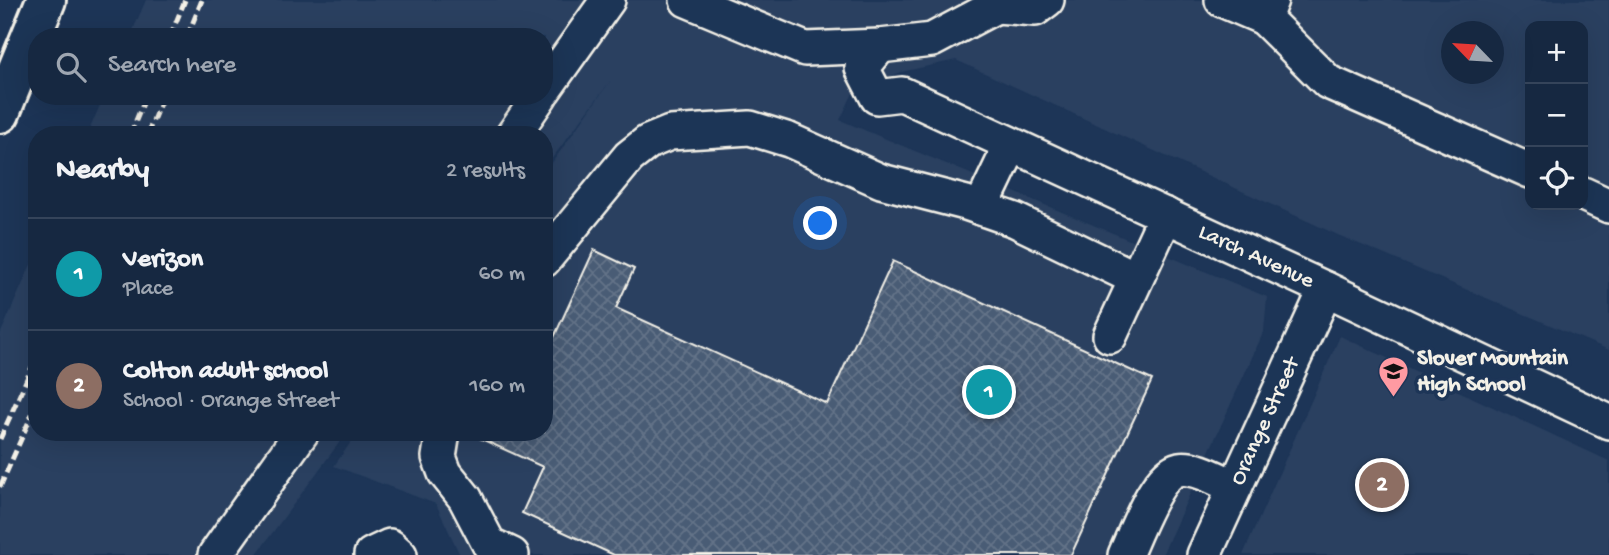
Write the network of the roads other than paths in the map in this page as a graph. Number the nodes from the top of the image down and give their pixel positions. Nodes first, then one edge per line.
1 (46, 0) edge
2 (608, 0) edge
3 (687, 0) edge
4 (1047, 0) edge
5 (1222, 0) edge
6 (999, 3) edge
7 (1267, 9) edge
8 (35, 28) edge
9 (28, 44) edge
10 (880, 46) junction
11 (553, 77) edge
12 (534, 105) edge
13 (0, 113) edge
14 (519, 126) edge
15 (1011, 145) junction
16 (1525, 169) edge
17 (1588, 196) edge
18 (1609, 206) edge
19 (981, 208) junction
20 (1166, 215) junction
21 (553, 249) edge
22 (1135, 278) junction
23 (1326, 289) junction
24 (1110, 335) dead end
25 (1609, 422) edge
26 (296, 441) edge
27 (442, 441) edge
28 (1235, 487) junction
29 (215, 555) edge
30 (512, 555) edge
31 (1125, 555) edge
32 (1204, 555) edge

1 - 8 highway
2 - 11 street
3 - 10 street
4 - 6 street
5 - 7 street
6 - 10 street
7 - 16 street
9 - 13 highway
10 - 15 street, Larch Avenue
12 - 14 street
15 - 19 street
15 - 20 street, Larch Avenue
17 - 18 street
19 - 21 street
19 - 22 street
20 - 22 street
20 - 23 street, Larch Avenue
22 - 24 street
23 - 25 street, Larch Avenue
23 - 28 street, Orange Street
26 - 29 street
27 - 30 street
28 - 31 street
28 - 32 street, Orange Street

